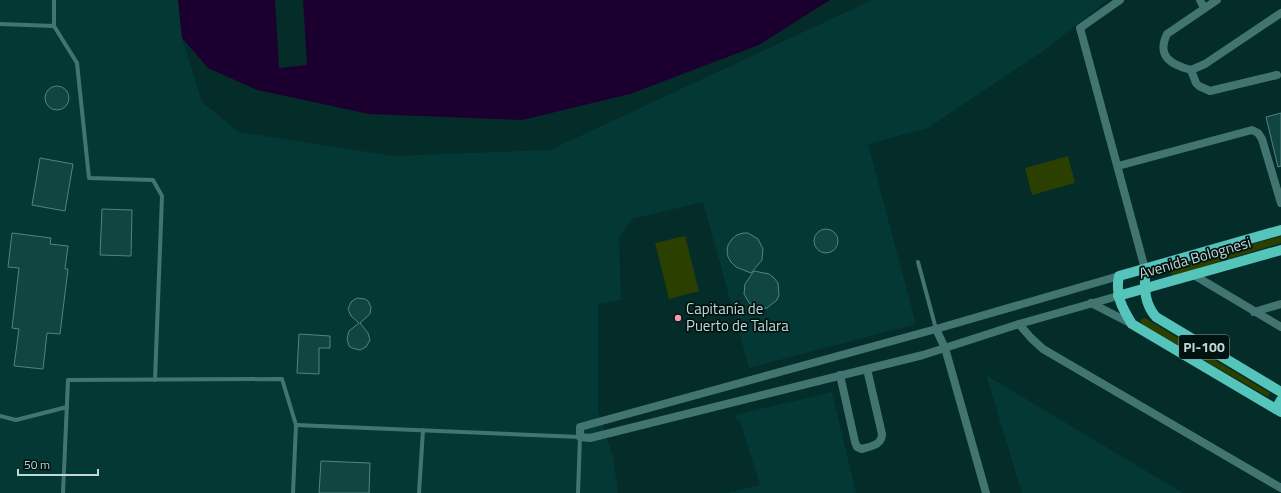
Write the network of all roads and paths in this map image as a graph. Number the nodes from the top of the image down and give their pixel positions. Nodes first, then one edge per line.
1 (54, 0) edge
2 (1120, 0) edge
3 (1200, 0) edge
4 (1217, 0) edge
5 (1204, 8) junction
6 (1281, 13) edge
7 (0, 24) edge
8 (54, 26) junction
9 (1191, 70) junction
10 (1277, 75) dead end
11 (1118, 166) junction
12 (1281, 203) edge
13 (1281, 230) edge
14 (1281, 250) edge
15 (918, 262) dead end
16 (1145, 268) junction
17 (1192, 274) junction
18 (1119, 276) junction
19 (1145, 288) junction
20 (1118, 296) junction
21 (1091, 303) junction
22 (1281, 304) edge
23 (1254, 312) junction
24 (1019, 324) junction
25 (1132, 324) junction
26 (1281, 328) edge
27 (936, 329) junction
28 (944, 348) junction
29 (867, 369) junction
30 (840, 375) junction
31 (155, 380) junction
32 (1281, 392) edge
33 (67, 407) junction
34 (1279, 407) edge
35 (0, 416) edge
36 (296, 425) junction
37 (423, 430) junction
38 (580, 437) junction
39 (1281, 488) edge
40 (63, 493) edge
41 (293, 493) edge
42 (419, 493) edge
43 (578, 493) edge
44 (986, 493) edge

1 - 8 lane
2 - 11 street
3 - 5 street
4 - 5 street
5 - 9 street
6 - 9 street
7 - 8 lane
8 - 31 lane
9 - 10 street
11 - 12 street
11 - 16 street
13 - 16 main road, Avenida Bolognesi
14 - 17 main road, Avenida Bolognesi
15 - 27 lane
16 - 18 main road, Avenida Bolognesi
16 - 19 main road, PI-100
17 - 19 main road, Avenida Bolognesi
17 - 23 street
18 - 20 main road, PI-100
18 - 27 street
19 - 20 main road, Avenida Bolognesi
19 - 32 main road, PI-100
20 - 21 street
20 - 25 main road, PI-100
21 - 24 street
21 - 25 street
22 - 23 street
23 - 26 street
24 - 28 street
24 - 39 street
25 - 34 main road, PI-100
27 - 28 street
27 - 38 street
28 - 29 street
28 - 44 street
29 - 30 street
29 - 30 street
30 - 38 street
31 - 33 lane
31 - 36 lane
33 - 35 lane
33 - 40 lane
36 - 37 lane
36 - 41 lane
37 - 38 lane
37 - 42 lane
38 - 43 lane

